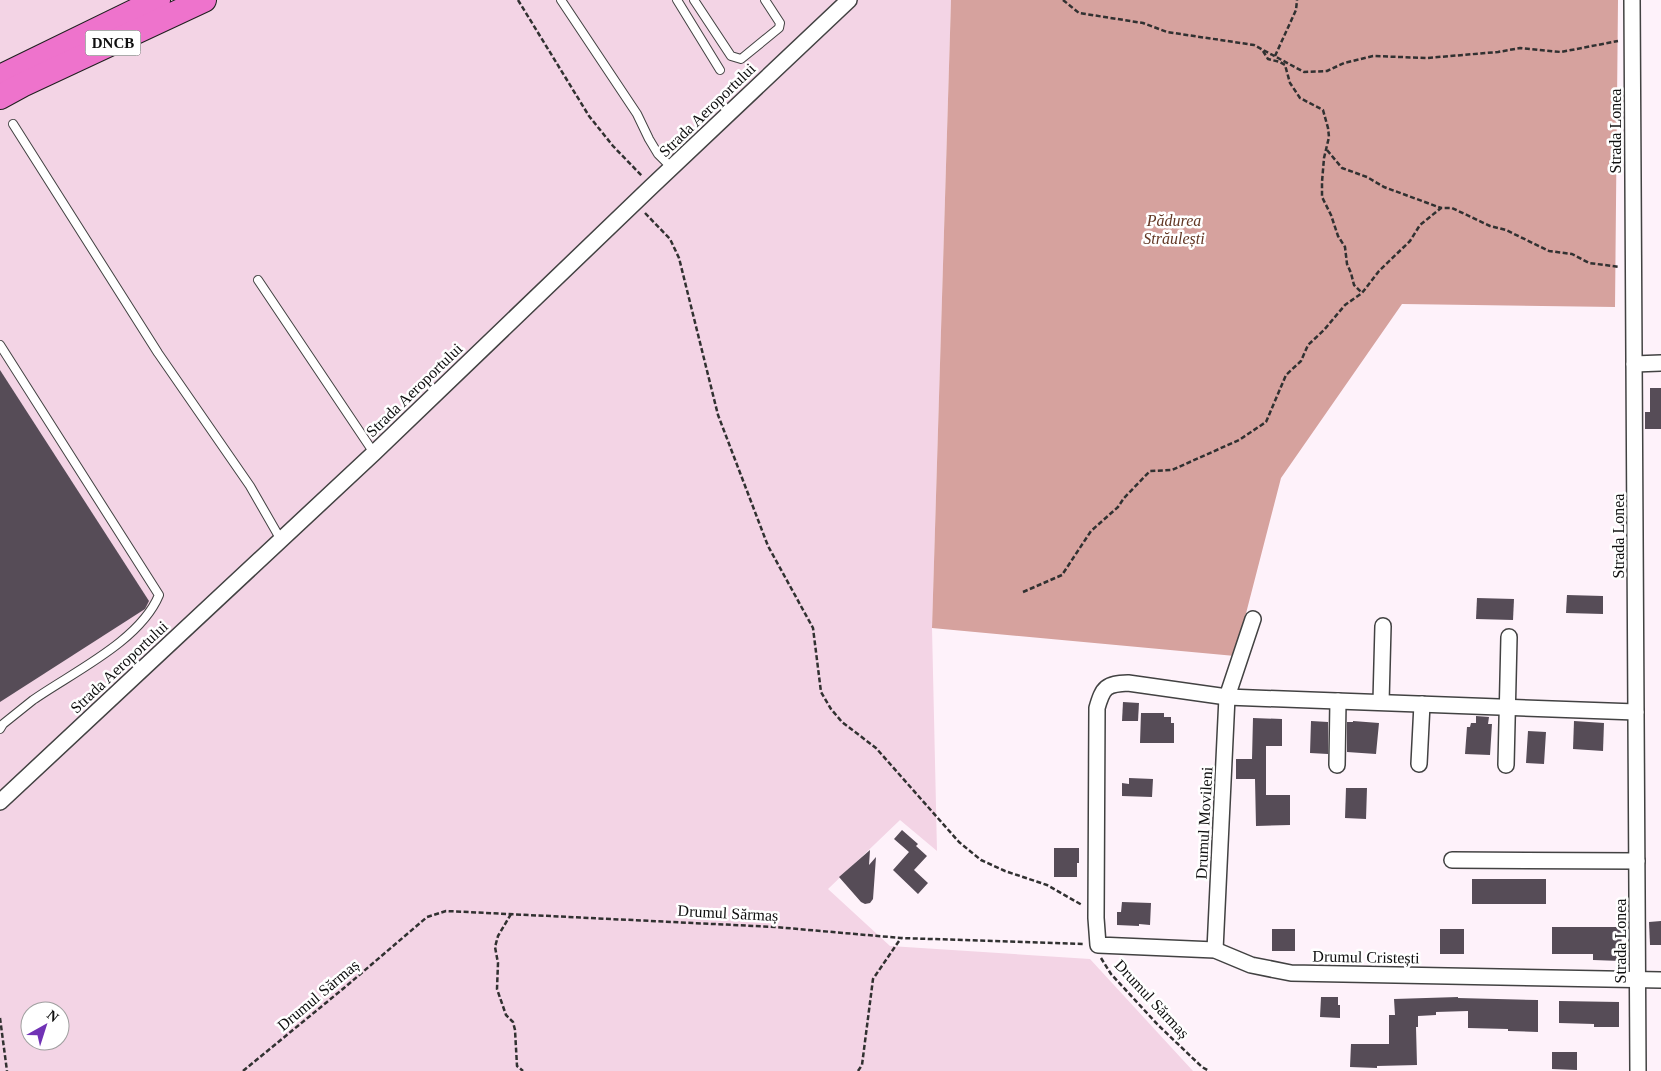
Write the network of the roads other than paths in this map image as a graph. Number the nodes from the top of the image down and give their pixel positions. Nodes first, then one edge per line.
1 (158, 0) edge
2 (204, 0) edge
3 (561, 0) edge
4 (678, 0) edge
5 (694, 0) edge
6 (766, 0) edge
7 (849, 0) edge
8 (1632, 0) edge
9 (720, 70) dead end
10 (11, 77) edge
11 (0, 97) edge
12 (13, 124) dead end
13 (672, 168) junction
14 (258, 280) dead end
15 (0, 345) edge
16 (1661, 363) edge
17 (1634, 364) junction
18 (374, 454) junction
19 (281, 540) junction
20 (1253, 619) dead end
21 (1383, 626) dead end
22 (1509, 637) dead end
23 (1227, 697) junction
24 (1338, 701) junction
25 (1381, 702) junction
26 (1422, 704) junction
27 (1506, 706) junction
28 (1636, 712) junction
29 (0, 729) edge
30 (1420, 764) dead end
31 (1337, 765) dead end
32 (1506, 765) dead end
33 (0, 802) edge
34 (1452, 860) dead end
35 (1637, 861) junction
36 (1215, 950) junction
37 (1638, 980) junction
38 (1661, 980) edge
39 (1638, 1071) edge

1 - 10 main road, DNCB
2 - 10 main road, DNCB
3 - 13 lane
4 - 9 lane
5 - 6 lane
7 - 13 street, Strada Aeroportului
8 - 17 street, Strada Lonea
10 - 11 main road, DNCB
12 - 19 lane
13 - 18 street, Strada Aeroportului
14 - 18 lane
15 - 29 lane
16 - 17 street
17 - 28 street, Strada Lonea
18 - 19 street, Strada Aeroportului
19 - 33 street, Strada Aeroportului
20 - 23 street, Drumul Movileni
21 - 25 street
22 - 27 street
23 - 24 street
23 - 36 street, Drumul Movileni
23 - 36 street, Drumul Cristești
24 - 25 street
24 - 31 street
25 - 26 street
26 - 27 street
26 - 30 street
27 - 28 street
27 - 32 street
28 - 35 street, Strada Lonea
34 - 35 street
35 - 37 street, Strada Lonea
36 - 37 street, Drumul Cristești
37 - 38 street, Drumul Cristești
37 - 39 street, Strada Lonea

